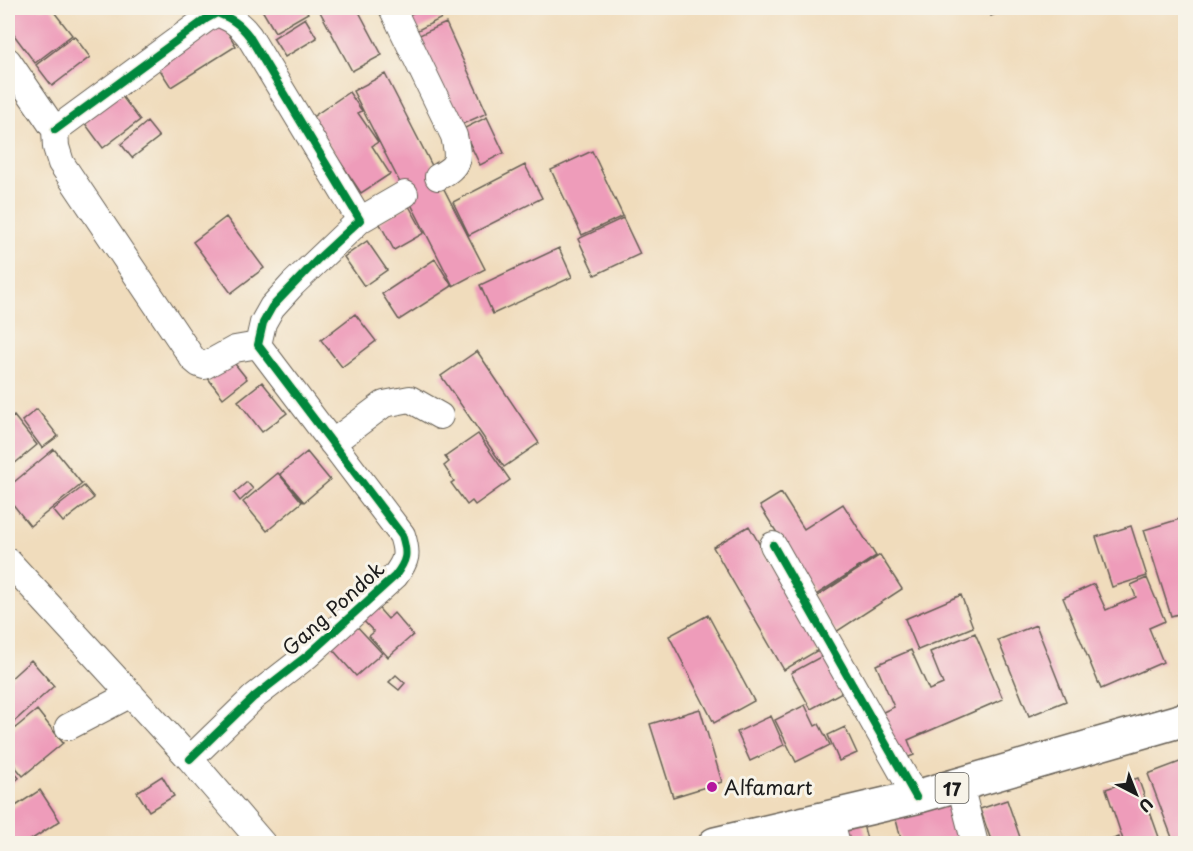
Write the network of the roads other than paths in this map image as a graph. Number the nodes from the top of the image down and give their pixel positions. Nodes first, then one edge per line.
1 (392, 8) edge
2 (8, 61) edge
3 (55, 130) junction
4 (438, 177) dead end
5 (405, 194) dead end
6 (360, 220) junction
7 (258, 345) junction
8 (440, 416) dead end
9 (332, 443) junction
10 (773, 545) dead end
11 (8, 561) edge
12 (131, 694) junction
13 (1185, 719) edge
14 (68, 727) dead end
15 (190, 759) junction
16 (960, 785) junction
17 (916, 797) junction
18 (833, 831) edge
19 (263, 843) edge
20 (714, 843) edge
21 (975, 843) edge

1 - 4 street
2 - 3 street
3 - 6 street
3 - 7 street
5 - 6 street
6 - 7 street
7 - 9 street, Gang Pondok
8 - 9 street
9 - 15 street, Gang Pondok
10 - 17 street
11 - 12 street
12 - 14 street
12 - 15 street
13 - 16 highway, 17
15 - 19 street
16 - 17 highway, 17
16 - 21 street
17 - 18 highway, 17
18 - 20 highway, 17

